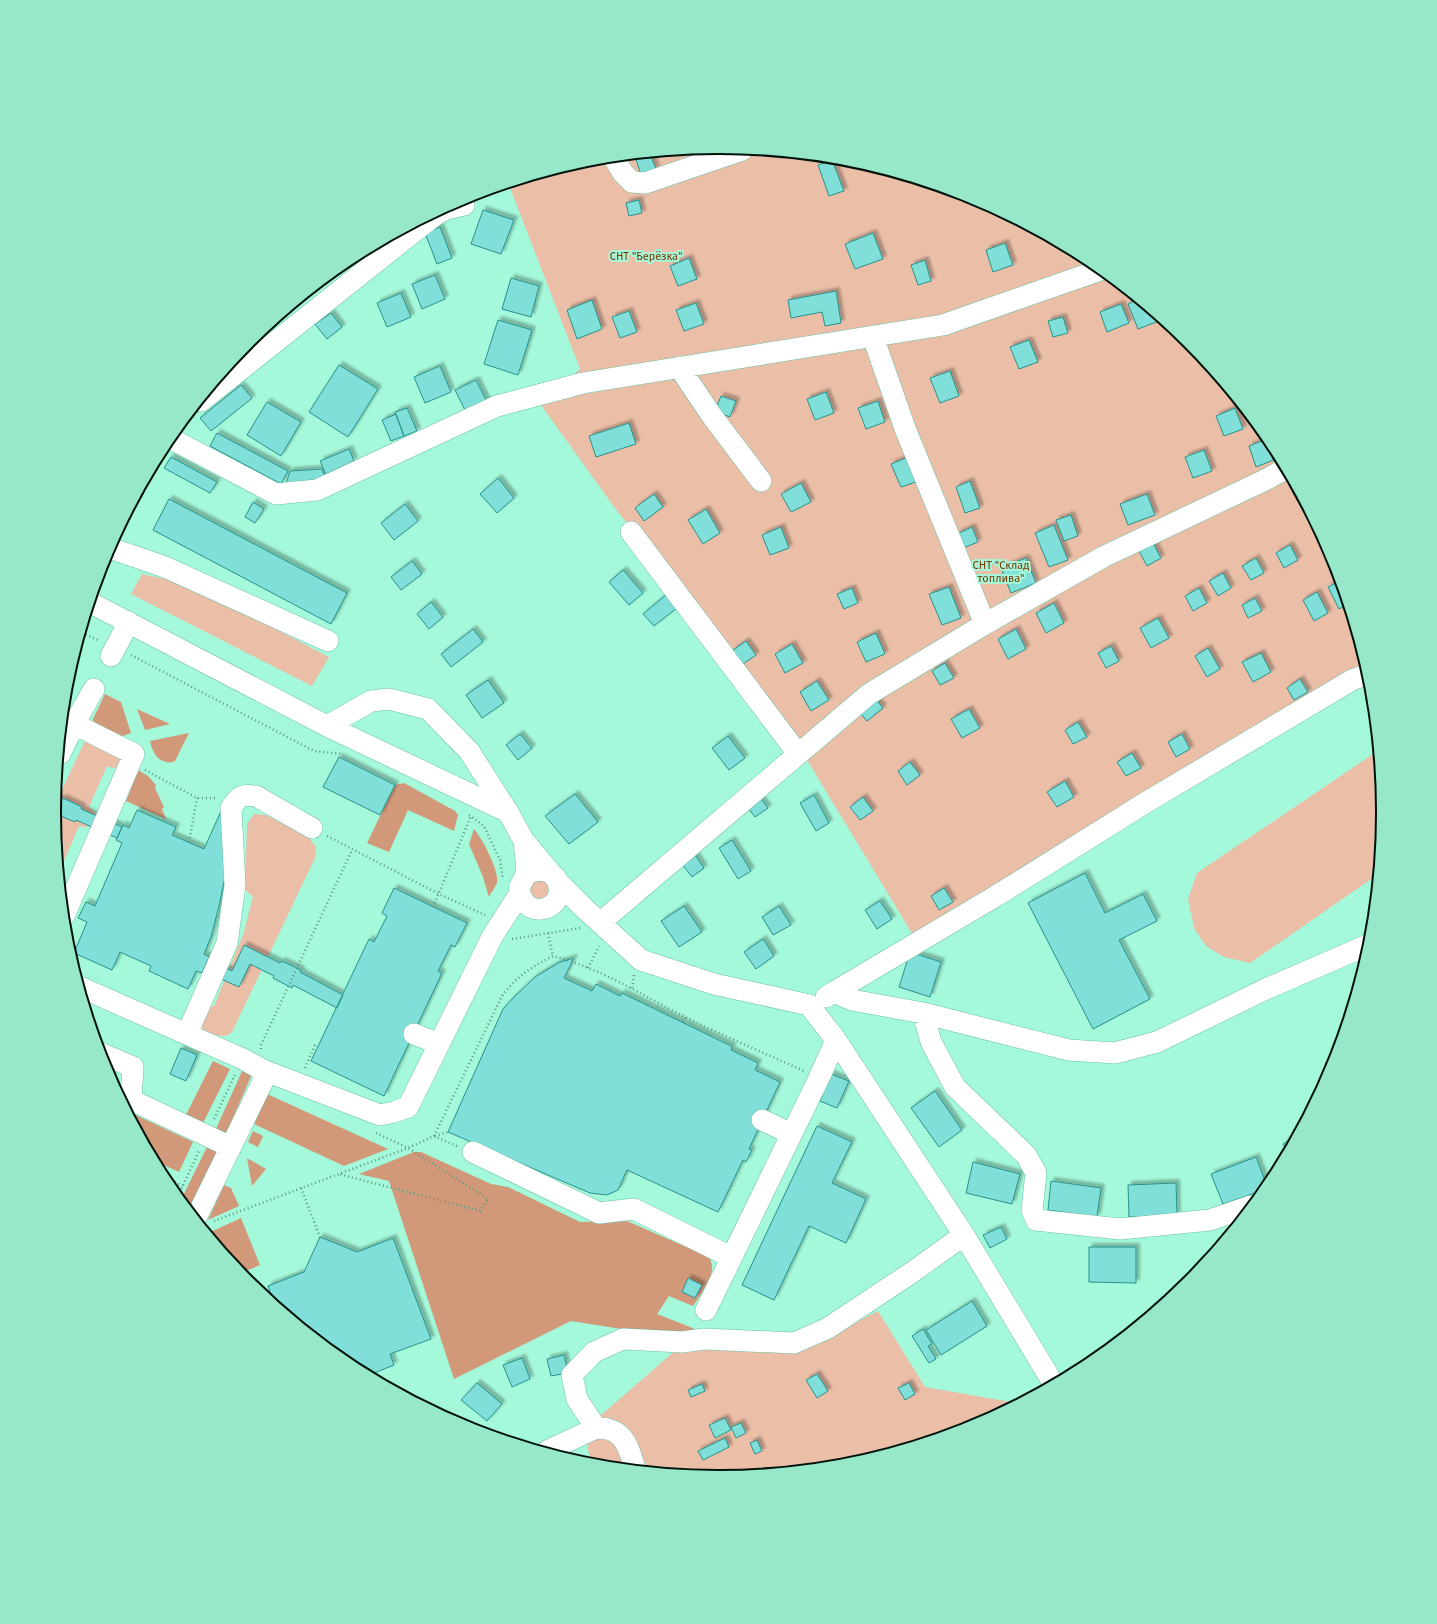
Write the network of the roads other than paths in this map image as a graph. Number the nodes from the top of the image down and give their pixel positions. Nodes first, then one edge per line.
1 (729, 154) edge
2 (617, 163) edge
3 (423, 225) edge
4 (1094, 272) edge
5 (873, 337) junction
6 (679, 367) junction
7 (214, 391) edge
8 (176, 441) edge
9 (1281, 471) edge
10 (761, 481) dead end
11 (631, 532) dead end
12 (116, 550) edge
13 (95, 605) edge
14 (129, 622) junction
15 (985, 624) junction
16 (328, 641) dead end
17 (113, 652) road end
18 (1361, 676) edge
19 (94, 689) dead end
20 (326, 726) junction
21 (68, 731) edge
22 (798, 754) junction
23 (508, 812) junction
24 (312, 828) road end
25 (524, 841) junction
26 (554, 877) junction
27 (526, 893) junction
28 (68, 906) edge
29 (593, 925) junction
30 (1361, 948) edge
31 (85, 989) edge
32 (834, 992) junction
33 (809, 1006) junction
34 (923, 1013) junction
35 (186, 1034) junction
36 (414, 1034) dead end
37 (836, 1040) junction
38 (439, 1044) junction
39 (108, 1057) edge
40 (263, 1070) junction
41 (762, 1120) dead end
42 (792, 1134) junction
43 (231, 1147) junction
44 (472, 1152) dead end
45 (1242, 1209) edge
46 (203, 1220) edge
47 (964, 1235) junction
48 (731, 1257) junction
49 (706, 1310) dead end
50 (1051, 1378) edge
51 (596, 1428) junction
52 (553, 1448) edge
53 (634, 1464) edge

1 - 2 street
3 - 7 street
4 - 5 street
5 - 6 street
5 - 15 street
6 - 8 street
6 - 10 street
9 - 15 street
11 - 22 street
12 - 16 street
13 - 14 street
14 - 17 street
14 - 20 street
15 - 22 street
18 - 32 street
19 - 21 street
20 - 23 street
20 - 23 street
21 - 28 street
22 - 29 street
23 - 25 street
24 - 35 street
25 - 26 street
25 - 27 street
26 - 27 street
26 - 27 street
26 - 29 street
27 - 29 street
27 - 38 street
29 - 33 street
30 - 34 street
31 - 35 street
32 - 33 street
32 - 34 street
33 - 37 street
34 - 45 street
35 - 40 street
36 - 38 street
37 - 42 street
37 - 47 street
38 - 40 street
39 - 43 street
40 - 43 street
41 - 42 street
42 - 48 street
43 - 46 street
44 - 48 street
47 - 50 street
47 - 51 street
48 - 49 street
51 - 52 street
51 - 53 street

